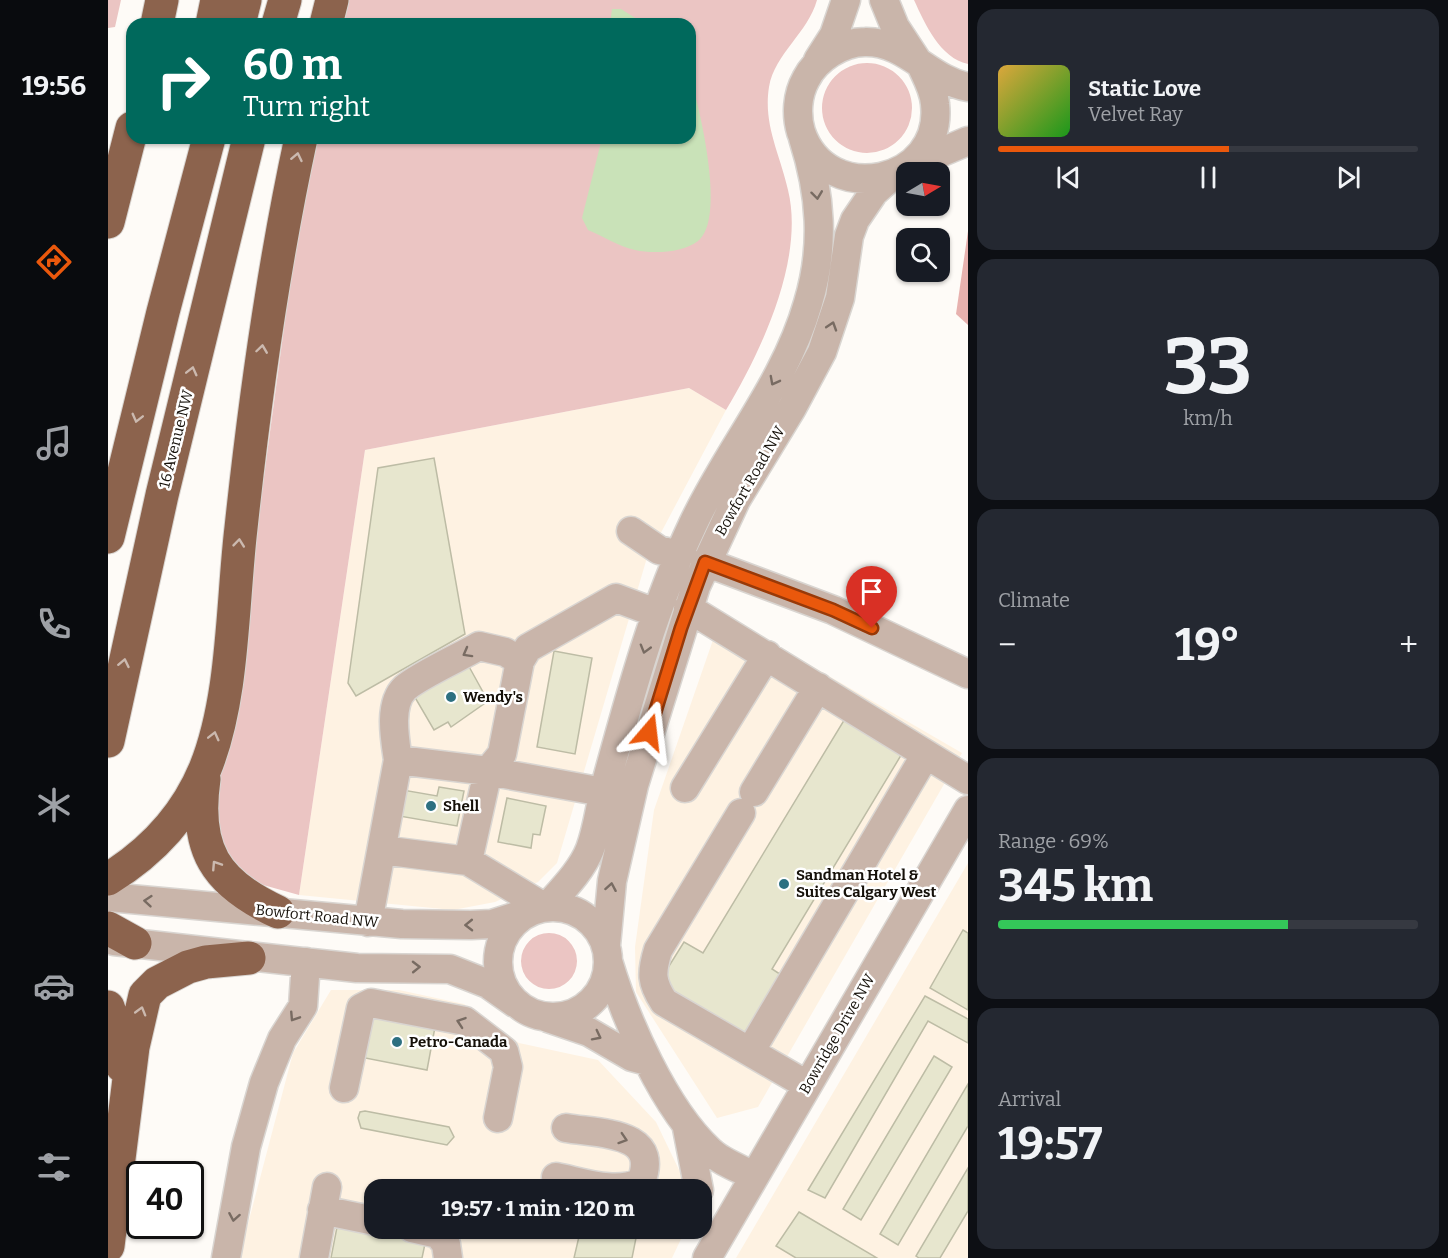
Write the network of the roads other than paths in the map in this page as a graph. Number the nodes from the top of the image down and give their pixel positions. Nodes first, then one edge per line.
1 (152, 0) edge
2 (162, 0) edge
3 (217, 0) edge
4 (245, 0) edge
5 (285, 0) edge
6 (332, 0) edge
7 (846, 0) edge
8 (884, 0) edge
9 (148, 18) edge
10 (158, 18) edge
11 (213, 18) edge
12 (240, 18) edge
13 (280, 18) edge
14 (328, 18) edge
15 (816, 63) junction
16 (920, 64) junction
17 (968, 87) edge
18 (126, 137) edge
19 (803, 138) junction
20 (968, 141) edge
21 (128, 144) edge
22 (192, 144) edge
23 (207, 144) edge
24 (248, 144) edge
25 (300, 144) edge
26 (909, 162) edge
27 (919, 162) edge
28 (896, 171) edge
29 (896, 174) edge
30 (111, 211) edge
31 (163, 312) junction
32 (631, 531) dead end
33 (108, 537) edge
34 (692, 558) junction
35 (688, 608) junction
36 (656, 613) junction
37 (767, 655) junction
38 (520, 661) junction
39 (968, 674) edge
40 (818, 687) junction
41 (108, 741) edge
42 (926, 754) junction
43 (398, 760) junction
44 (205, 768) junction
45 (488, 771) junction
46 (968, 780) edge
47 (686, 788) dead end
48 (603, 792) junction
49 (968, 810) edge
50 (177, 819) junction
51 (108, 849) edge
52 (382, 850) junction
53 (468, 861) junction
54 (108, 879) edge
55 (108, 897) edge
56 (539, 909) junction
57 (278, 912) junction
58 (368, 922) junction
59 (117, 937) edge
60 (607, 953) junction
61 (249, 958) junction
62 (306, 962) junction
63 (515, 1003) junction
64 (108, 1007) edge
65 (545, 1017) junction
66 (750, 1052) junction
67 (647, 1061) junction
68 (807, 1085) junction
69 (344, 1088) dead end
70 (498, 1118) dead end
71 (686, 1123) junction
72 (566, 1128) dead end
73 (123, 1131) junction
74 (754, 1176) junction
75 (556, 1177) dead end
76 (697, 1179) edge
77 (364, 1216) edge
78 (442, 1239) edge
79 (698, 1239) edge
80 (108, 1246) edge
81 (226, 1258) edge
82 (314, 1258) edge
83 (448, 1258) edge
84 (697, 1258) edge
85 (707, 1258) edge

1 - 9 highway
2 - 10 highway
3 - 11 highway
4 - 12 highway
5 - 13 highway
6 - 14 highway
7 - 15 street
8 - 16 street
15 - 16 street
15 - 19 street
16 - 17 street
16 - 26 street
18 - 30 highway
19 - 28 street
19 -> 34 street, Bowfort Road NW
20 - 27 street
21 - 30 highway
22 - 31 highway
23 - 31 highway
41 -> 24 highway, 16 Avenue NW
44 -> 25 highway
34 -> 29 street, Bowfort Road NW
31 -> 33 highway
32 - 34 street
34 - 35 street, Bowfort Road NW
34 - 36 street, Bowfort Road NW
34 - 39 street
35 - 37 street
60 -> 35 street, Bowfort Road NW
36 - 38 street
36 -> 48 street, Bowfort Road NW
37 - 40 street
37 - 47 street
38 -> 43 street
38 - 45 street
40 - 42 street
40 - 66 street
42 - 46 street
42 - 66 street
43 - 45 street
43 - 52 street
44 - 50 highway
57 -> 44 highway
45 - 48 street
45 - 53 street
48 - 56 street, Bowfort Road NW
49 - 68 street, Bowridge Drive NW
50 - 51 highway
50 - 54 highway
52 - 53 street
52 - 58 street
53 - 56 street
57 -> 55 street, Bowfort Road NW
56 -> 58 street, Bowfort Road NW
56 - 60 street
56 - 63 street
57 - 58 street, Bowfort Road NW
59 - 61 street
60 - 65 street
60 - 67 street, Bowfort Road NW
61 - 62 street
73 -> 61 highway
62 -> 63 street
62 -> 81 street
63 - 65 street
64 - 73 highway
65 -> 67 street
66 - 68 street
67 - 71 street, Bowfort Road NW
68 - 74 street, Bowridge Drive NW
70 -> 69 street
71 - 74 street, Bowfort Road NW
71 - 76 street
72 -> 75 street
73 - 80 highway
74 - 85 street, Bowridge Drive NW
77 - 82 street
78 - 83 street
79 - 84 street

